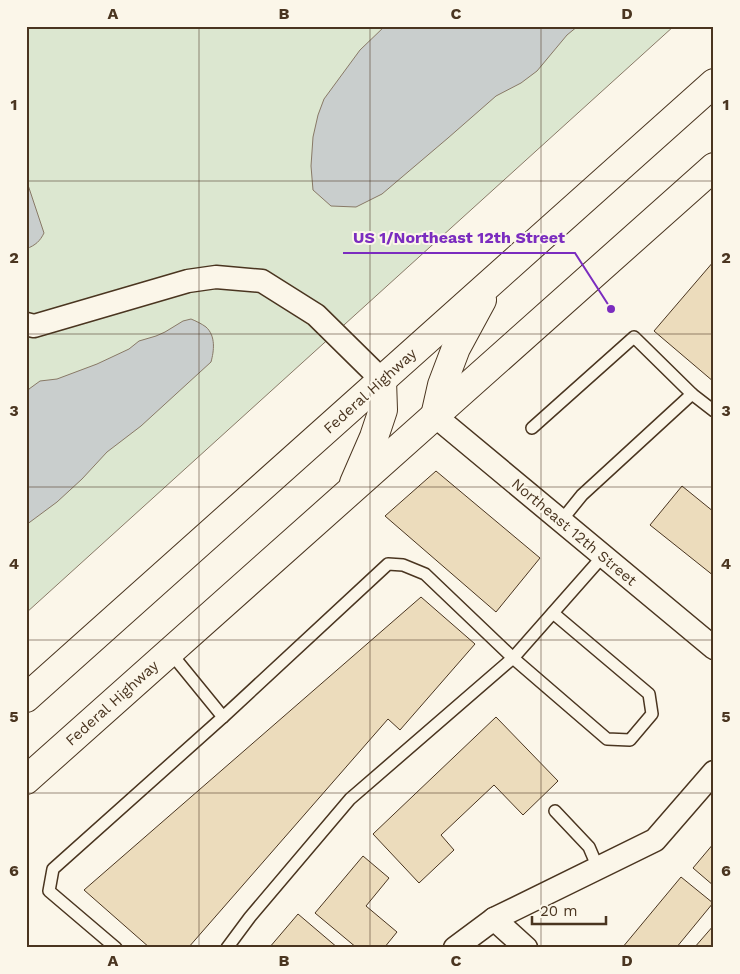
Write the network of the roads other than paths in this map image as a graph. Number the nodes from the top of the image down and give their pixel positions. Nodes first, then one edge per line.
1 (714, 83) edge
2 (710, 176) edge
3 (493, 282) junction
4 (26, 324) edge
5 (382, 380) junction
6 (692, 394) junction
7 (714, 411) edge
8 (435, 416) junction
9 (532, 428) dead end
10 (350, 491) junction
11 (560, 521) junction
12 (602, 556) junction
13 (553, 613) junction
14 (714, 648) edge
15 (170, 652) junction
16 (513, 658) junction
17 (26, 698) edge
18 (223, 717) junction
19 (714, 772) edge
20 (26, 780) edge
21 (555, 810) dead end
22 (598, 868) junction
23 (494, 919) junction
24 (116, 948) edge
25 (227, 948) edge
26 (455, 948) edge
27 (526, 948) edge

1 - 3 main road, Federal Highway
2 - 8 main road, Federal Highway
3 - 5 main road, Federal Highway
3 - 8 main road
4 - 5 street
5 - 10 main road
5 - 17 main road, Federal Highway
6 - 7 lane
6 - 9 lane
6 - 11 lane
8 - 10 main road, Federal Highway
8 - 11 street, Northeast 12th Street
10 - 15 main road, Federal Highway
11 - 12 street, Northeast 12th Street
12 - 13 lane
12 - 14 street, Northeast 12th Street
13 - 16 lane
13 - 16 lane
15 - 18 lane
15 - 20 main road, Federal Highway
16 - 18 lane
16 - 25 lane
18 - 24 lane
19 - 22 street
21 - 22 lane
22 - 23 street
23 - 26 street
23 - 27 street

